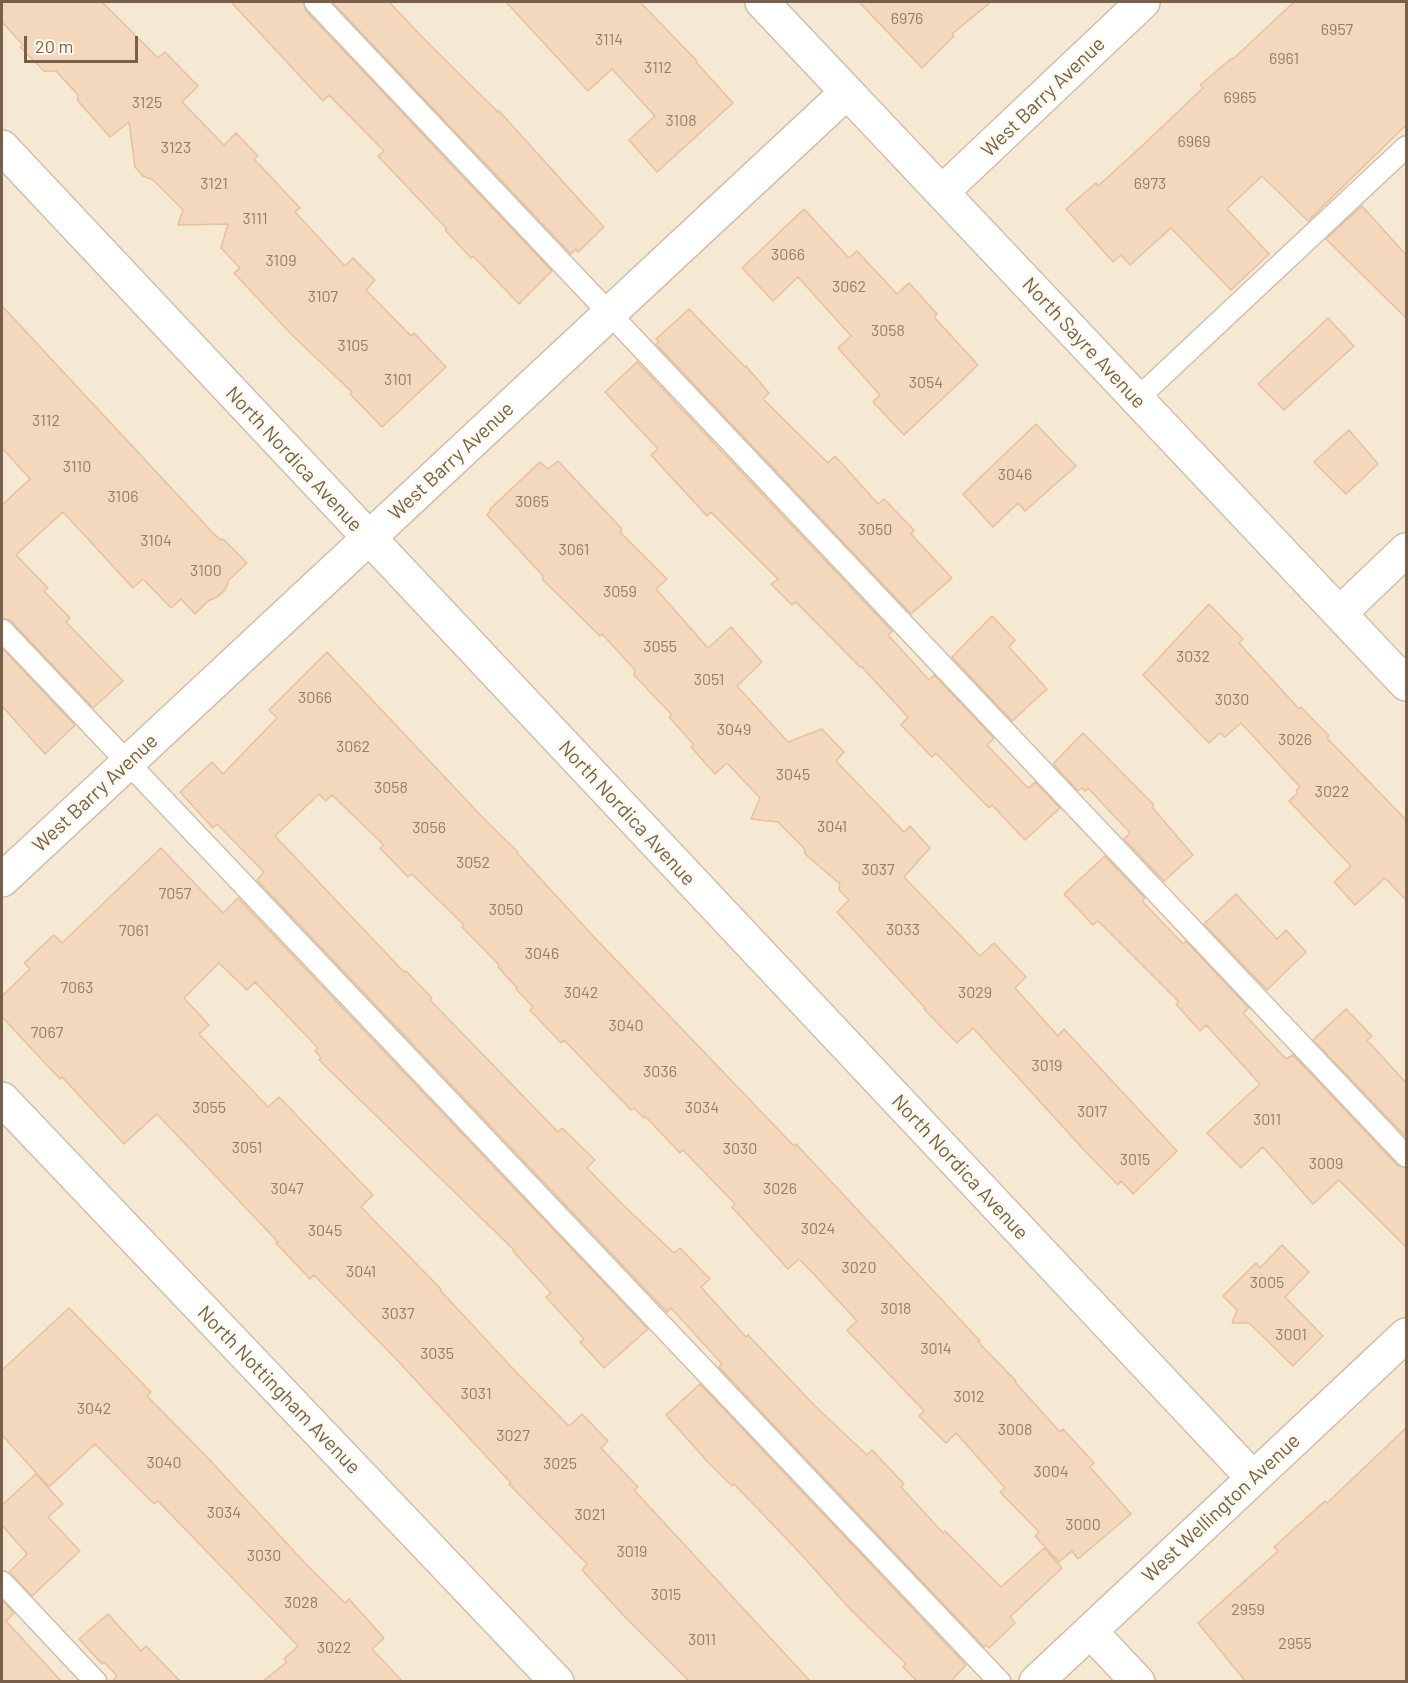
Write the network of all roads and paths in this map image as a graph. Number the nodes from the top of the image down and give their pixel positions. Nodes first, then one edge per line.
1 (315, 2) edge
2 (762, 2) edge
3 (1143, 2) edge
4 (847, 92) junction
5 (2, 147) edge
6 (1407, 147) edge
7 (942, 192) junction
8 (609, 314) junction
9 (1137, 399) junction
10 (369, 538) junction
11 (1407, 550) edge
12 (1340, 613) junction
13 (2, 630) edge
14 (1407, 684) edge
15 (127, 763) junction
16 (2, 880) edge
17 (2, 1099) edge
18 (1407, 1156) edge
19 (1407, 1335) edge
20 (1253, 1478) junction
21 (2, 1582) edge
22 (1090, 1631) junction
23 (96, 1682) edge
24 (557, 1682) edge
25 (1000, 1682) edge
26 (1036, 1682) edge
27 (1138, 1682) edge

1 - 8 lane
2 - 4 street, North Sayre Avenue
3 - 7 street, West Barry Avenue
4 - 7 street, North Sayre Avenue
4 - 8 street, West Barry Avenue
5 - 10 street, North Nordica Avenue
6 - 9 lane
7 - 9 street, North Sayre Avenue
8 - 10 street, West Barry Avenue
8 - 18 lane
9 - 12 street, North Sayre Avenue
10 - 15 street, West Barry Avenue
10 - 20 street, North Nordica Avenue
11 - 12 street
12 - 14 street, North Sayre Avenue
13 - 15 lane
15 - 16 street, West Barry Avenue
15 - 25 lane
17 - 24 street, North Nottingham Avenue
19 - 20 street, West Wellington Avenue
20 - 22 street, West Wellington Avenue
21 - 23 lane
22 - 26 street, West Wellington Avenue
22 - 27 street

